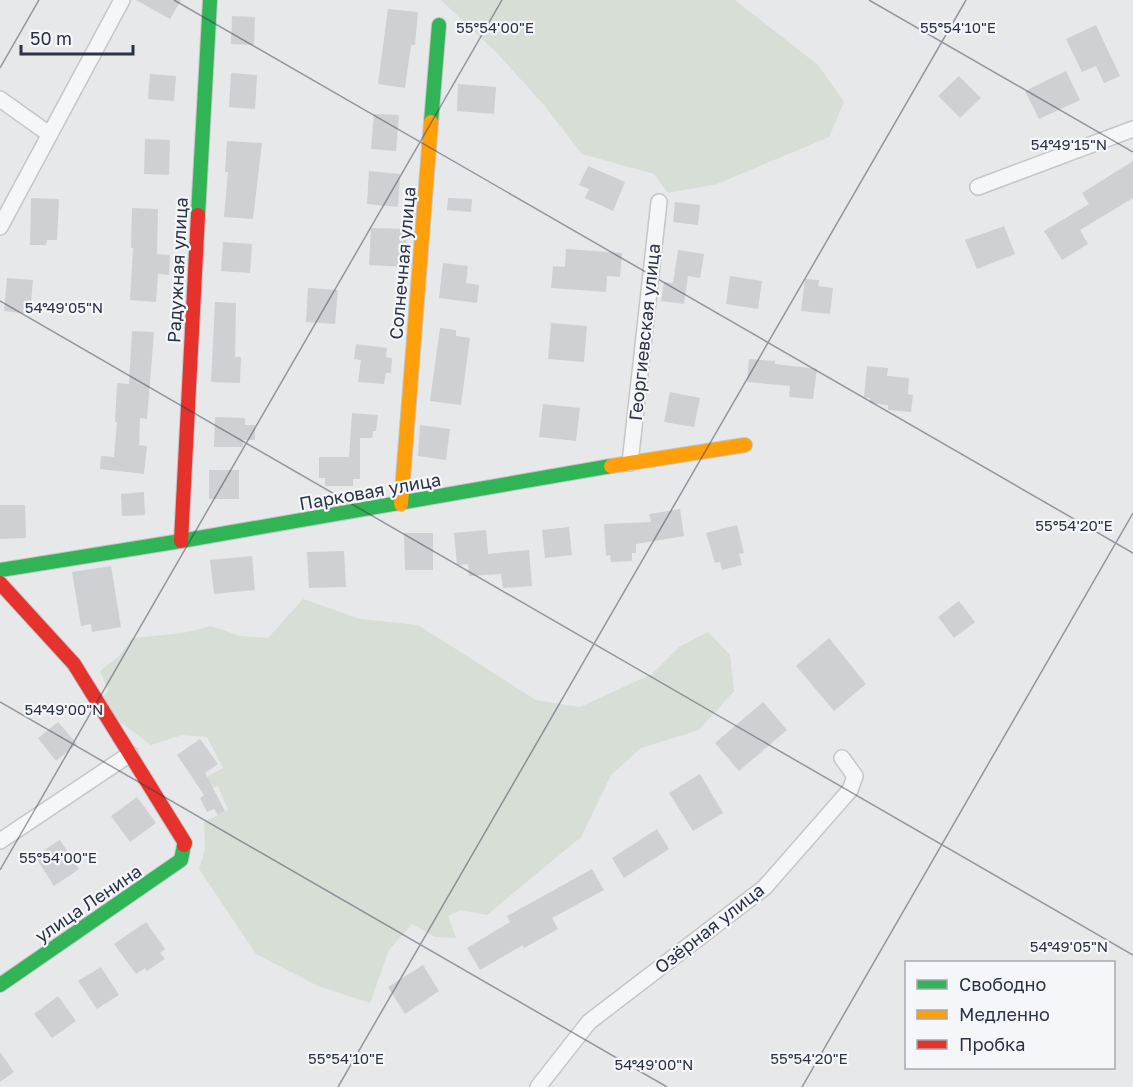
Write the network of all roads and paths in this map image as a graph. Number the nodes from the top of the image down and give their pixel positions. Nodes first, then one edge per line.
1 (122, 0) edge
2 (210, 0) edge
3 (439, 26) dead end
4 (0, 99) edge
5 (1133, 129) edge
6 (50, 134) junction
7 (978, 187) dead end
8 (659, 202) dead end
9 (0, 227) edge
10 (745, 445) dead end
11 (630, 462) junction
12 (401, 504) junction
13 (181, 541) junction
14 (0, 570) edge
15 (0, 583) edge
16 (130, 754) junction
17 (842, 758) dead end
18 (0, 841) edge
19 (0, 985) edge
20 (538, 1087) edge

1 - 6 street
2 - 13 street, Радужная улица
3 - 12 street, Солнечная улица
4 - 6 street
5 - 7 street
6 - 9 street
8 - 11 street, Георгиевская улица
10 - 11 street, Парковая улица
11 - 12 street, Парковая улица
12 - 13 street, Парковая улица
13 - 14 street, Парковая улица
15 - 16 street
16 - 18 street
16 - 19 street, улица Ленина
17 - 20 street, Озёрная улица

